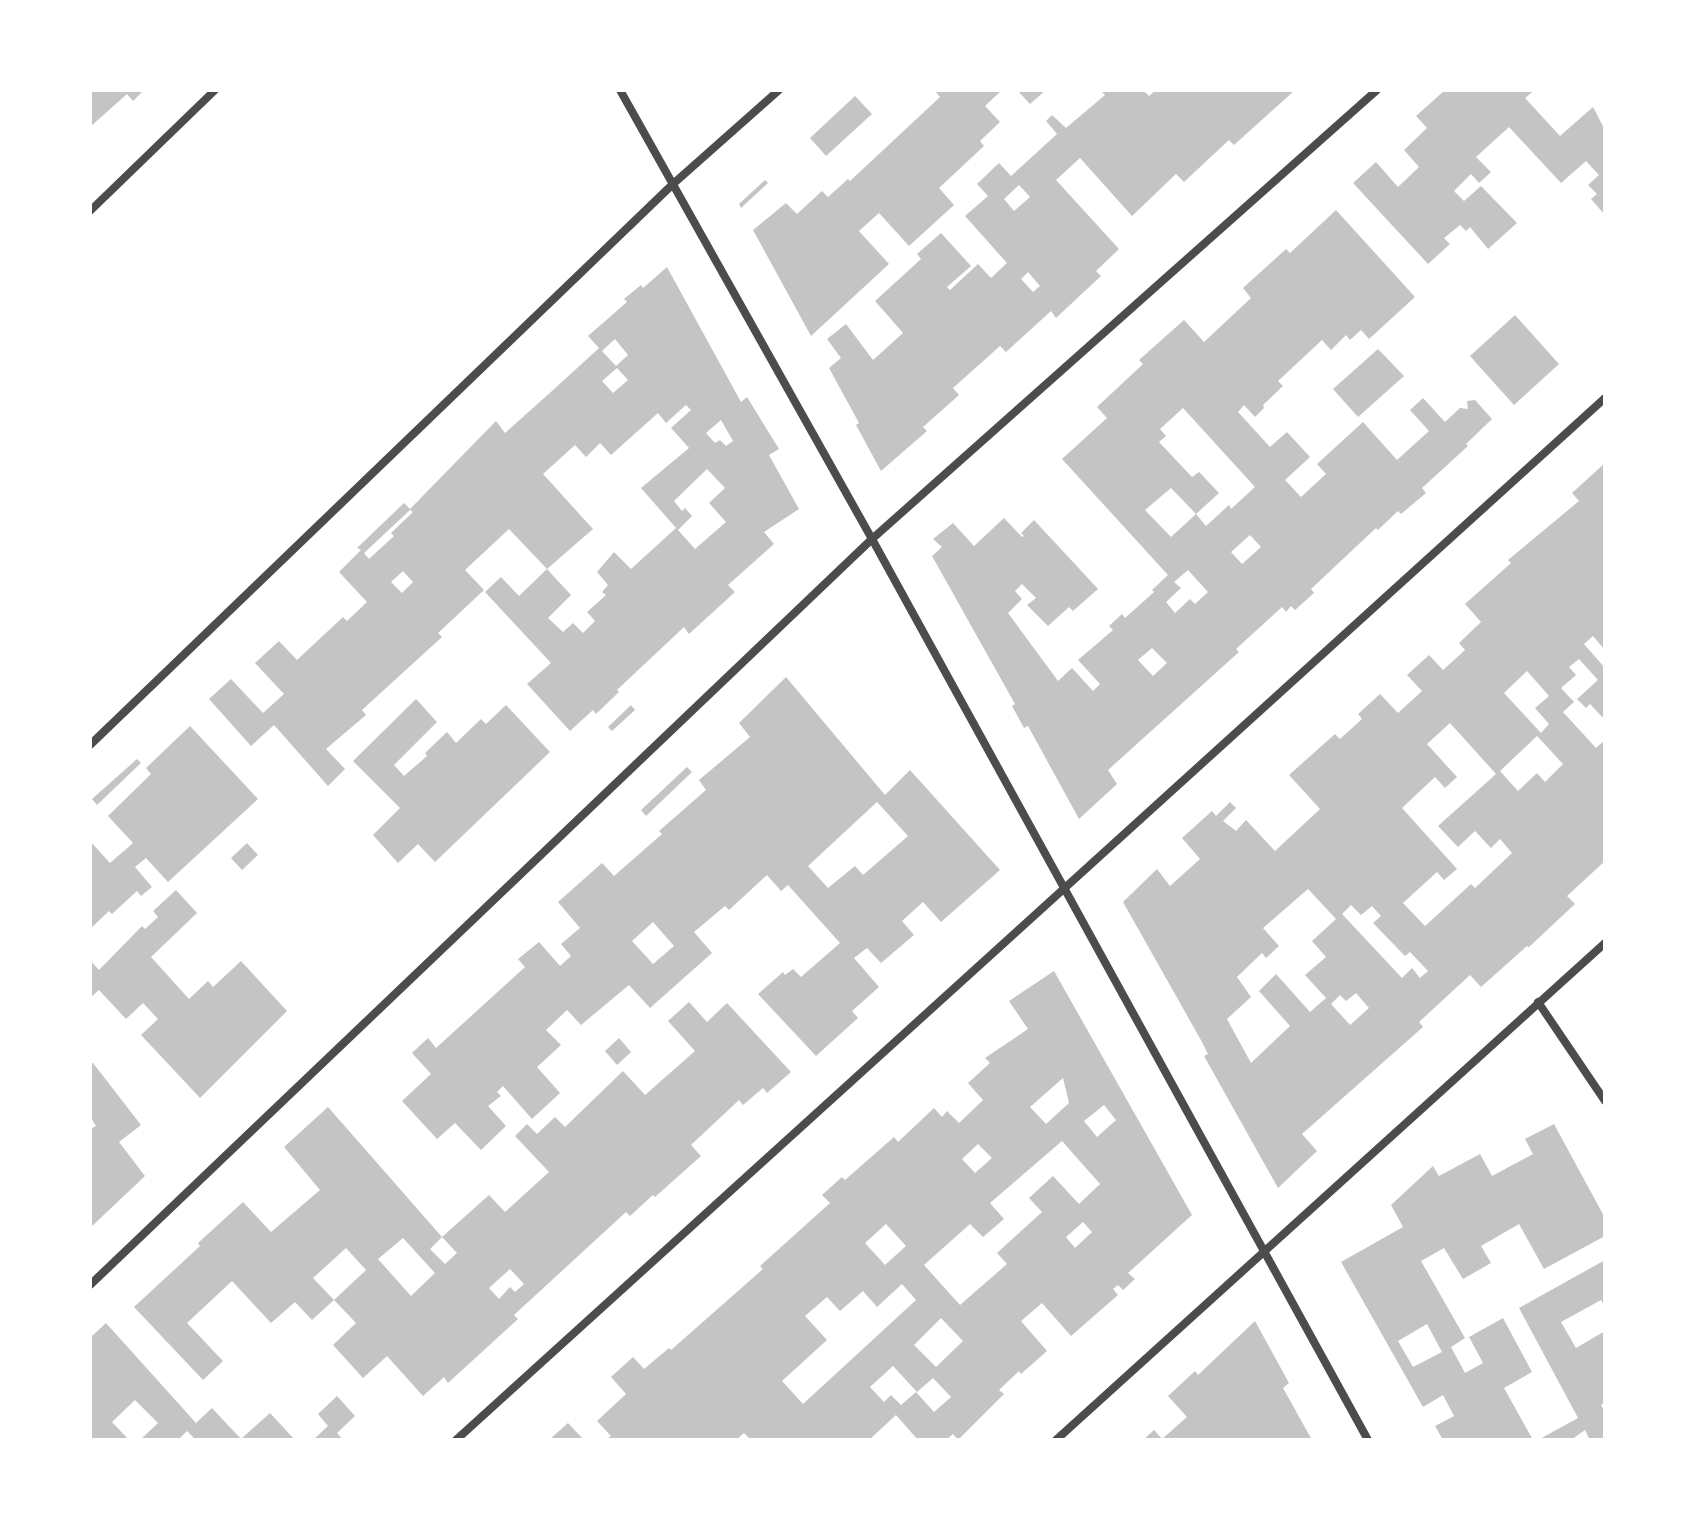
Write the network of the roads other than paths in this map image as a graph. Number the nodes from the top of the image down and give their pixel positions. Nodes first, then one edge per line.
1 (215, 90) edge
2 (620, 90) edge
3 (779, 90) edge
4 (1377, 90) edge
5 (673, 184) junction
6 (90, 211) edge
7 (1605, 398) edge
8 (872, 539) junction
9 (90, 745) edge
10 (1064, 890) junction
11 (1605, 943) edge
12 (1538, 1002) junction
13 (1605, 1101) edge
14 (1264, 1251) junction
15 (90, 1285) edge
16 (456, 1440) edge
17 (1056, 1440) edge
18 (1368, 1440) edge

1 - 6 street
2 - 5 street
3 - 5 street
4 - 8 street
5 - 8 street
5 - 9 street
7 - 10 street
8 - 10 street
8 - 15 street
10 - 14 street
10 - 16 street
11 - 12 street
12 - 13 street
12 - 14 street
14 - 17 street
14 - 18 street

